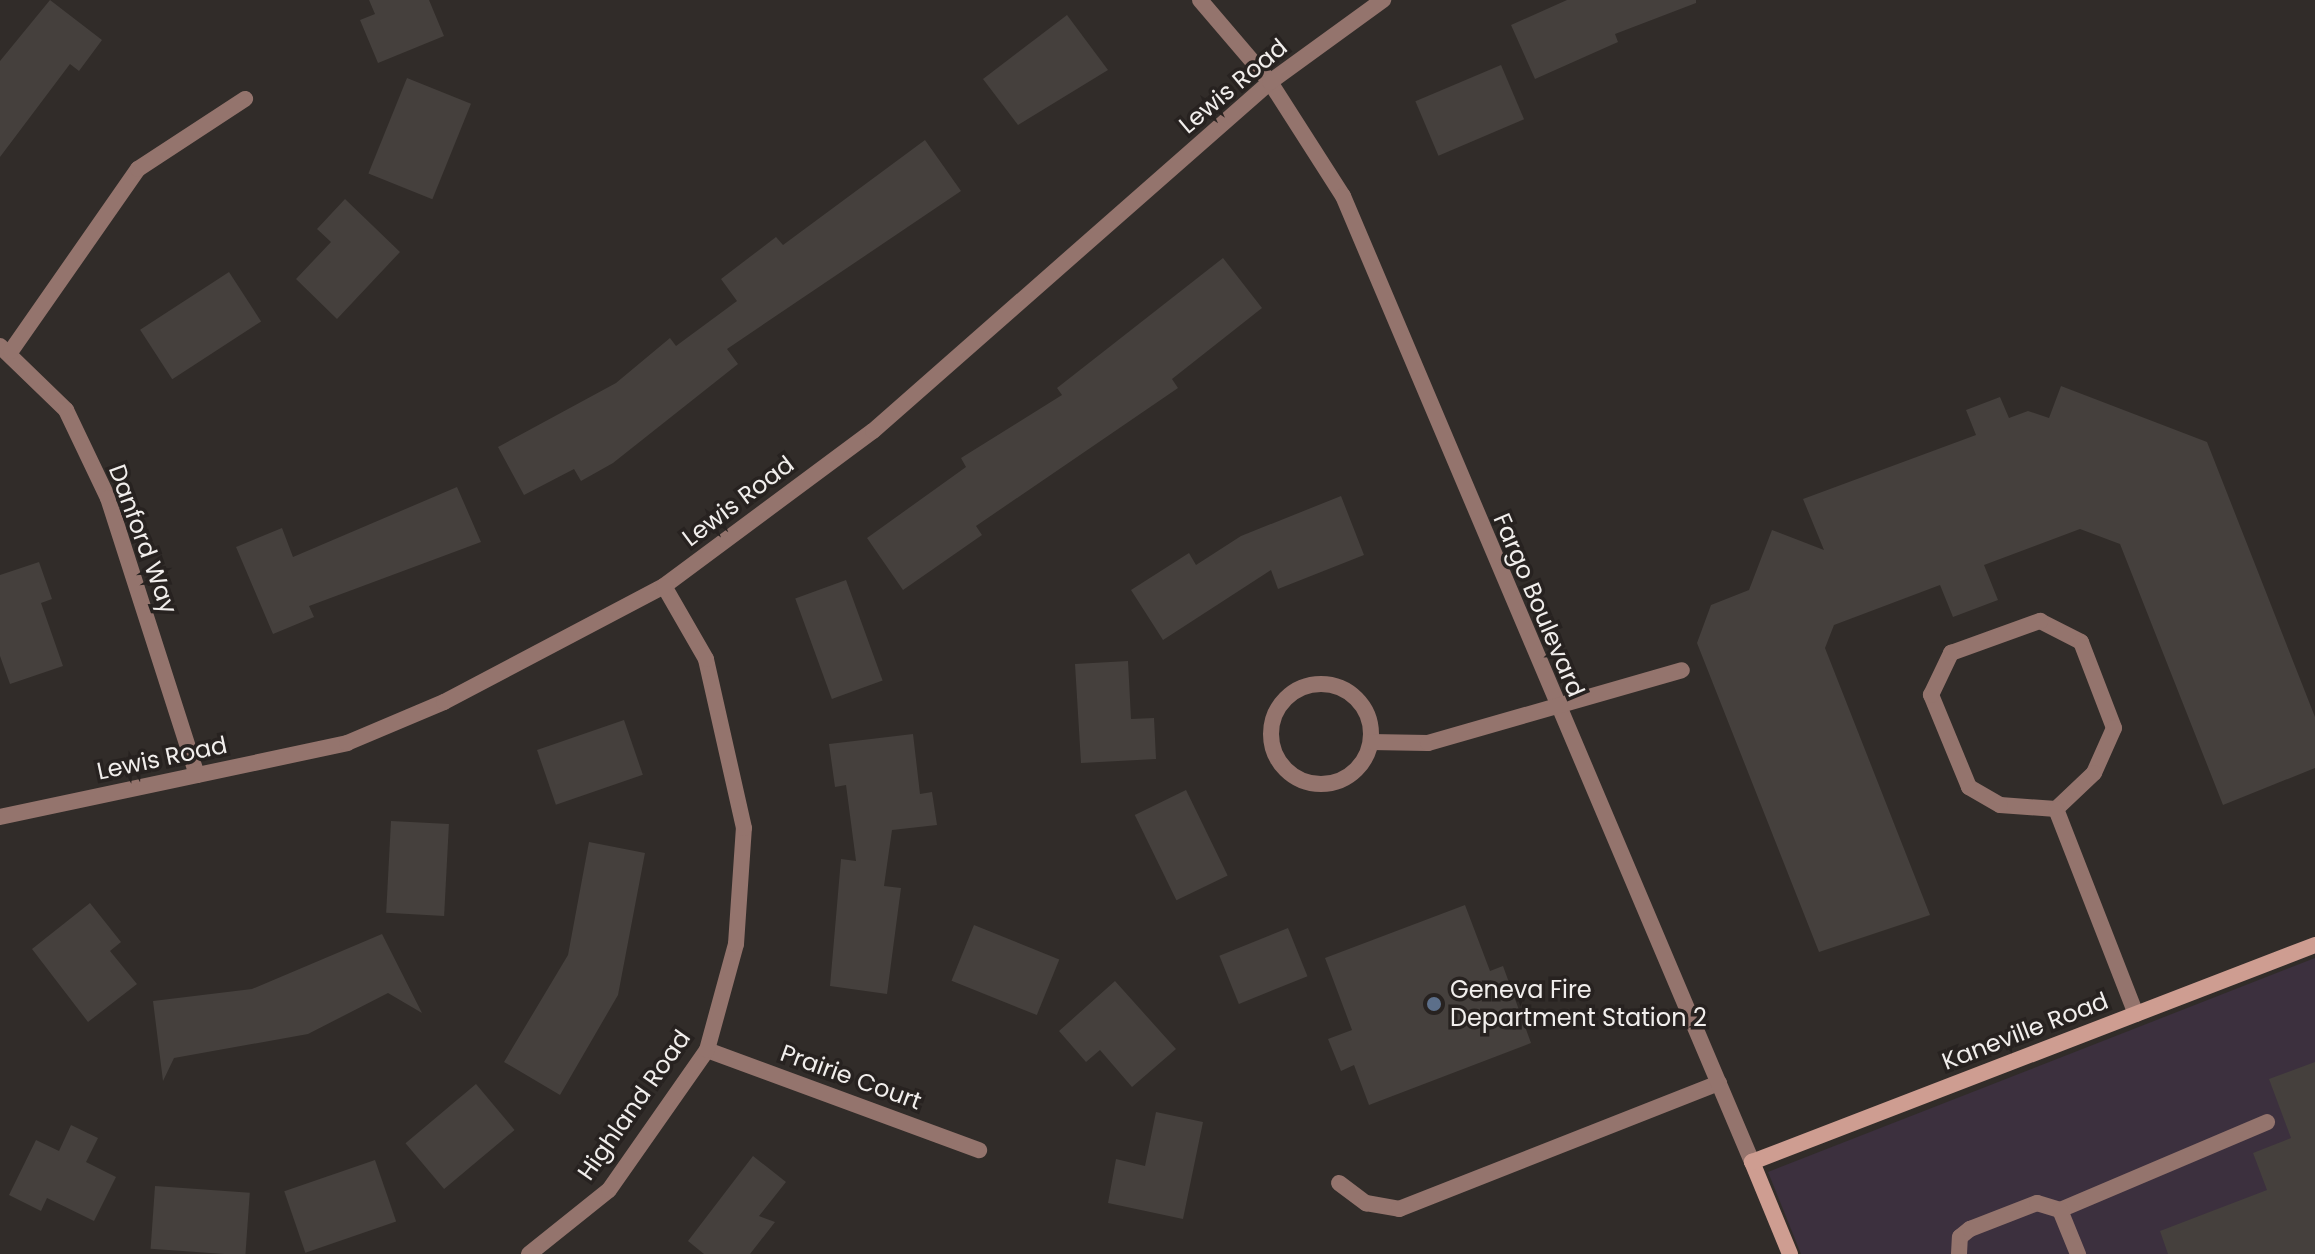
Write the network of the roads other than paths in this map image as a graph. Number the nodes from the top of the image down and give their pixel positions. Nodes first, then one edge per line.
1 (1200, 0) edge
2 (1383, 0) edge
3 (1270, 82) junction
4 (245, 99) dead end
5 (5, 348) edge
6 (664, 586) junction
7 (1682, 670) dead end
8 (1553, 702) junction
9 (1371, 742) junction
10 (197, 775) junction
11 (2056, 809) junction
12 (0, 817) edge
13 (2315, 945) edge
14 (2136, 1014) junction
15 (707, 1050) junction
16 (1719, 1083) junction
17 (2267, 1122) dead end
18 (979, 1150) dead end
19 (1752, 1162) junction
20 (1339, 1183) dead end
21 (2060, 1210) junction
22 (529, 1254) edge
23 (1790, 1254) edge
24 (1959, 1254) edge
25 (2078, 1254) edge

1 - 3 street, Fargo Boulevard
2 - 3 street, Lewis Road
3 - 6 street, Lewis Road
3 - 8 street, Fargo Boulevard
4 - 5 street
5 - 10 street, Danford Way
6 - 10 street, Lewis Road
6 - 15 street, Highland Road
7 - 8 street
8 - 9 street
8 - 16 street, Fargo Boulevard
9 - 9 street
10 - 12 street, Lewis Road
11 - 11 street
11 - 14 street
13 - 14 main road, Kaneville Road
14 - 19 main road, Kaneville Road
15 - 18 street, Prairie Court
15 - 22 street, Highland Road
16 - 19 street, Fargo Boulevard
16 - 20 street
17 - 21 street
19 - 23 main road, Fargo Boulevard
21 - 24 street
21 - 25 street

